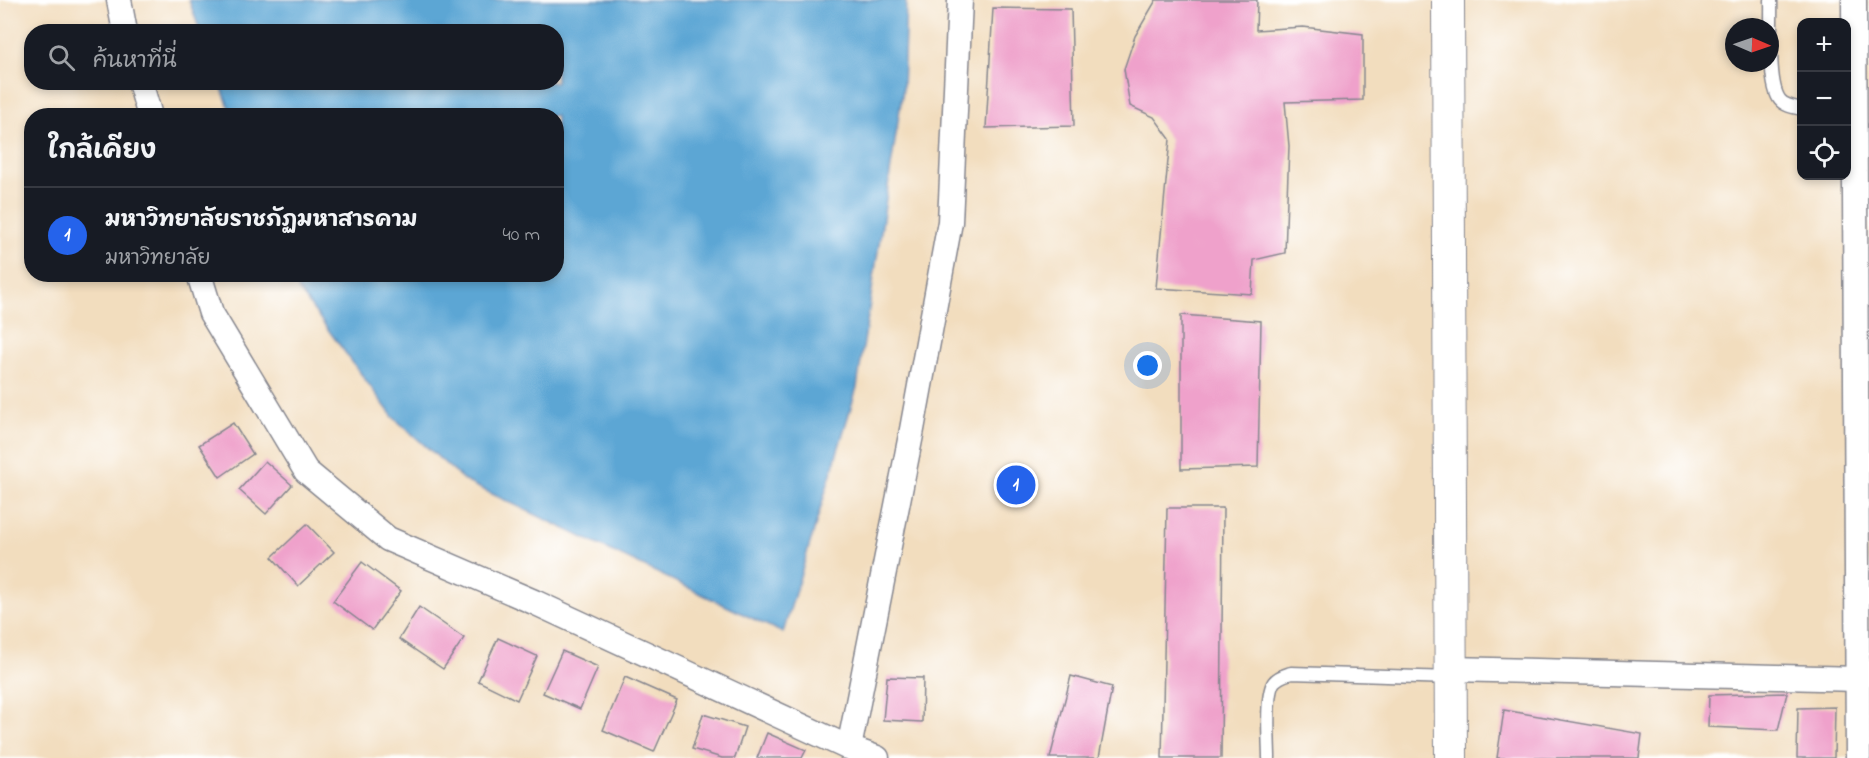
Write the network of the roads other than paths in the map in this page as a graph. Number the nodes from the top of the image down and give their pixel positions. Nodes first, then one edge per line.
1 (118, 0) edge
2 (960, 0) edge
3 (1448, 0) edge
4 (1771, 0) edge
5 (1854, 0) edge
6 (123, 24) edge
7 (142, 90) edge
8 (148, 108) edge
9 (1797, 108) edge
10 (1851, 112) edge
11 (201, 282) edge
12 (1863, 449) edge
13 (1451, 673) junction
14 (1858, 679) junction
15 (849, 748) junction
16 (877, 758) edge
17 (1269, 758) edge
18 (1451, 758) edge
19 (1858, 758) edge

1 - 6 street
2 - 15 street
3 - 13 street
4 - 9 lane
5 - 10 street
7 - 8 street
10 - 12 street
11 - 15 street
12 - 14 street
13 - 14 street
13 - 17 lane
13 - 18 street
14 - 19 street
15 - 16 street

